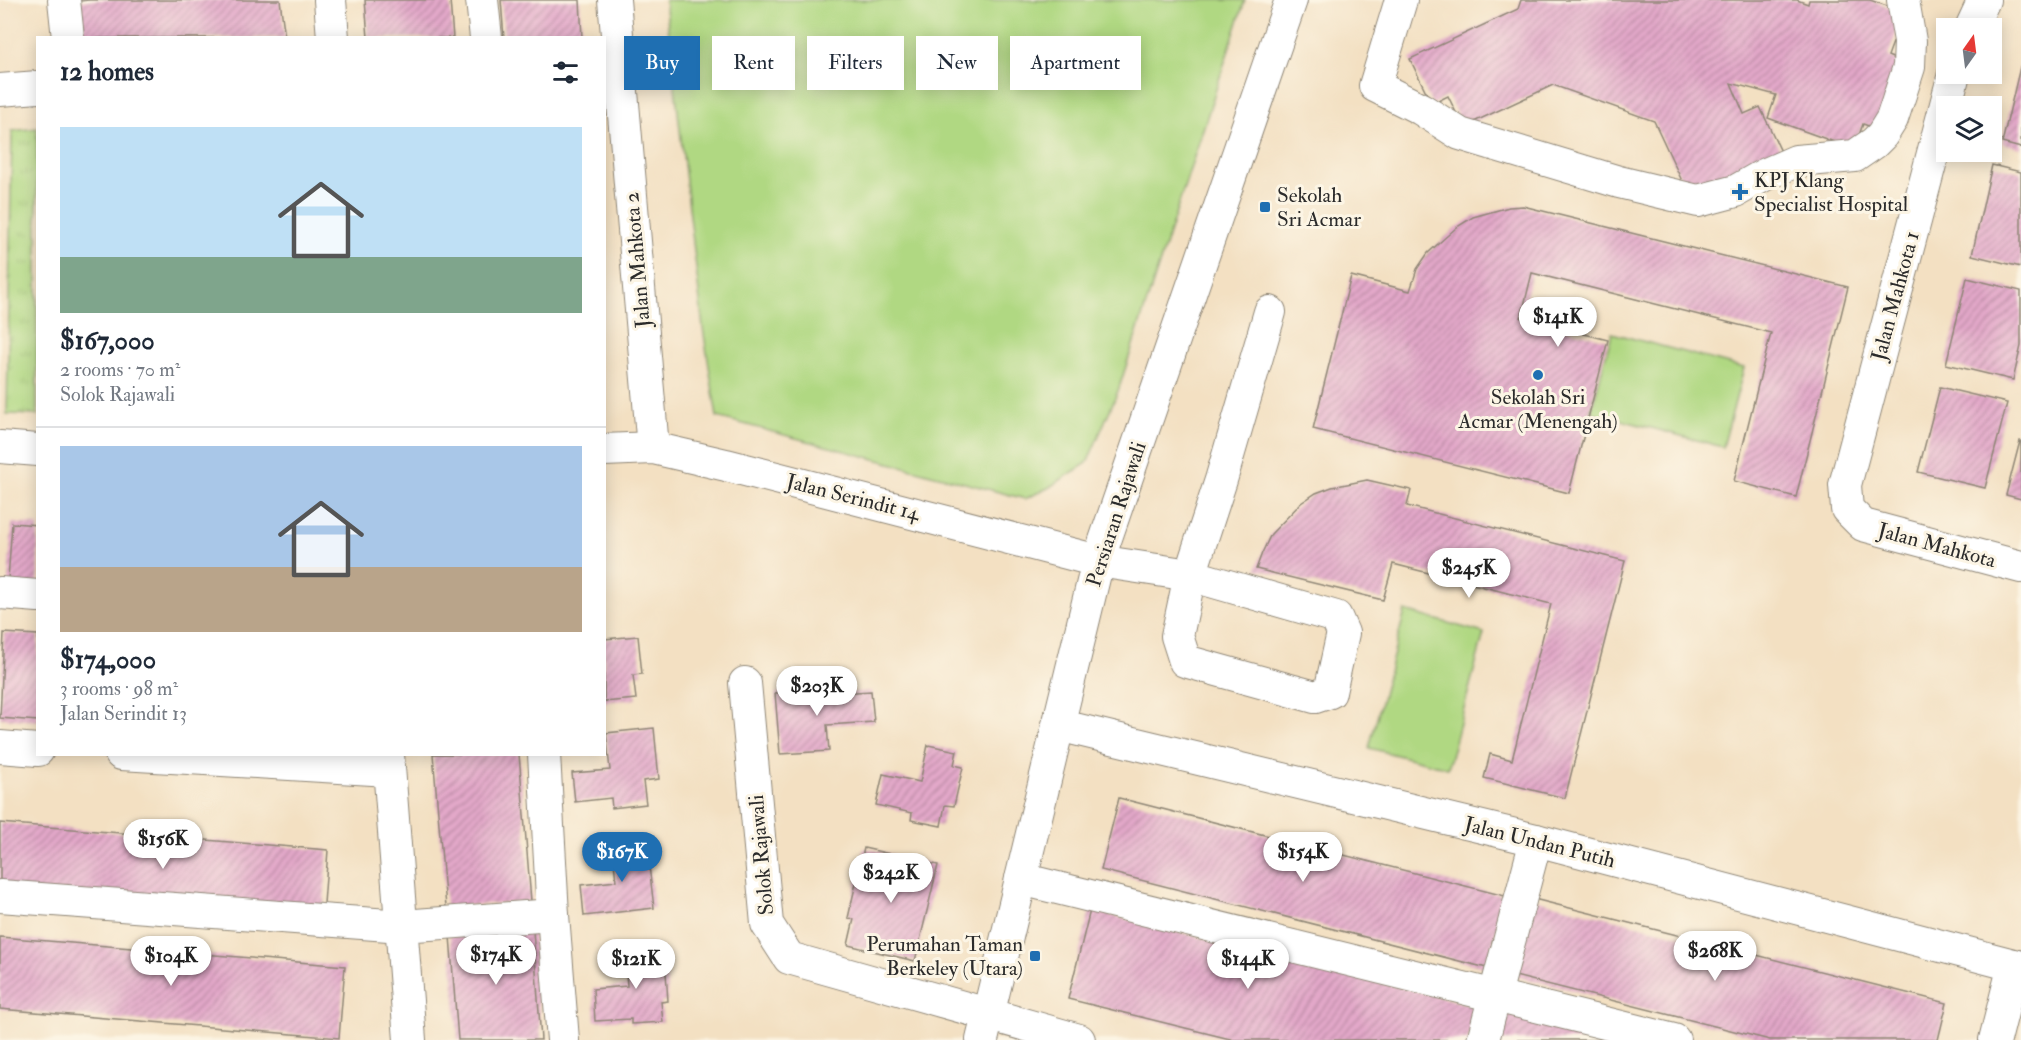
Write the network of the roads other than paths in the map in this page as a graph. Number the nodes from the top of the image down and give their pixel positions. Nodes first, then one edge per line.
1 (64, 0) edge
2 (330, 0) edge
3 (482, 0) edge
4 (614, 0) edge
5 (1291, 0) edge
6 (1401, 0) edge
7 (1903, 0) edge
8 (1984, 0) edge
9 (1976, 18) edge
10 (68, 36) edge
11 (333, 36) edge
12 (486, 36) edge
13 (1951, 84) edge
14 (36, 87) edge
15 (0, 90) edge
16 (1270, 312) dead end
17 (0, 447) edge
18 (653, 448) junction
19 (36, 450) edge
20 (606, 450) edge
21 (1845, 485) joint
22 (1098, 561) junction
23 (2021, 567) edge
24 (1190, 575) junction
25 (0, 593) edge
26 (36, 596) edge
27 (745, 683) dead end
28 (1058, 725) junction
29 (0, 747) edge
30 (36, 750) edge
31 (188, 756) edge
32 (544, 756) edge
33 (389, 762) edge
34 (1536, 840) junction
35 (1021, 879) junction
36 (0, 896) edge
37 (553, 915) junction
38 (402, 926) junction
39 (2017, 966) edge
40 (1494, 996) junction
41 (985, 1028) edge
42 (410, 1040) edge
43 (563, 1040) edge
44 (1079, 1040) edge
45 (1483, 1040) edge
46 (1674, 1040) edge
47 (1995, 1040) edge

1 - 10 street
2 - 11 street
3 - 12 street
4 - 18 street, Jalan Mahkota 2
5 - 22 street, Persiaran Rajawali
6 - 7 street
8 - 9 street
13 - 21 street, Jalan Mahkota 1
14 - 15 street
16 - 24 street
17 - 19 street
18 - 20 street, Jalan Serindit 14
18 - 22 street, Jalan Serindit 14
21 - 23 street, Jalan Mahkota
22 - 24 street, Jalan Serindit 14
22 - 28 street, Persiaran Rajawali
24 - 24 street, Jalan Serindit 14
25 - 26 street
27 - 41 street, Solok Rajawali
28 - 34 street, Jalan Undan Putih
28 - 35 street, Persiaran Rajawali
29 - 30 street
31 - 33 street
32 - 37 street
33 - 38 street
34 - 39 street, Jalan Undan Putih
34 - 40 street
35 - 40 street
35 - 41 street, Persiaran Rajawali
36 - 38 street
37 - 38 street
37 - 43 street
38 - 42 street
39 - 47 street
40 - 45 street
40 - 46 street
41 - 44 street, Solok Rajawali

